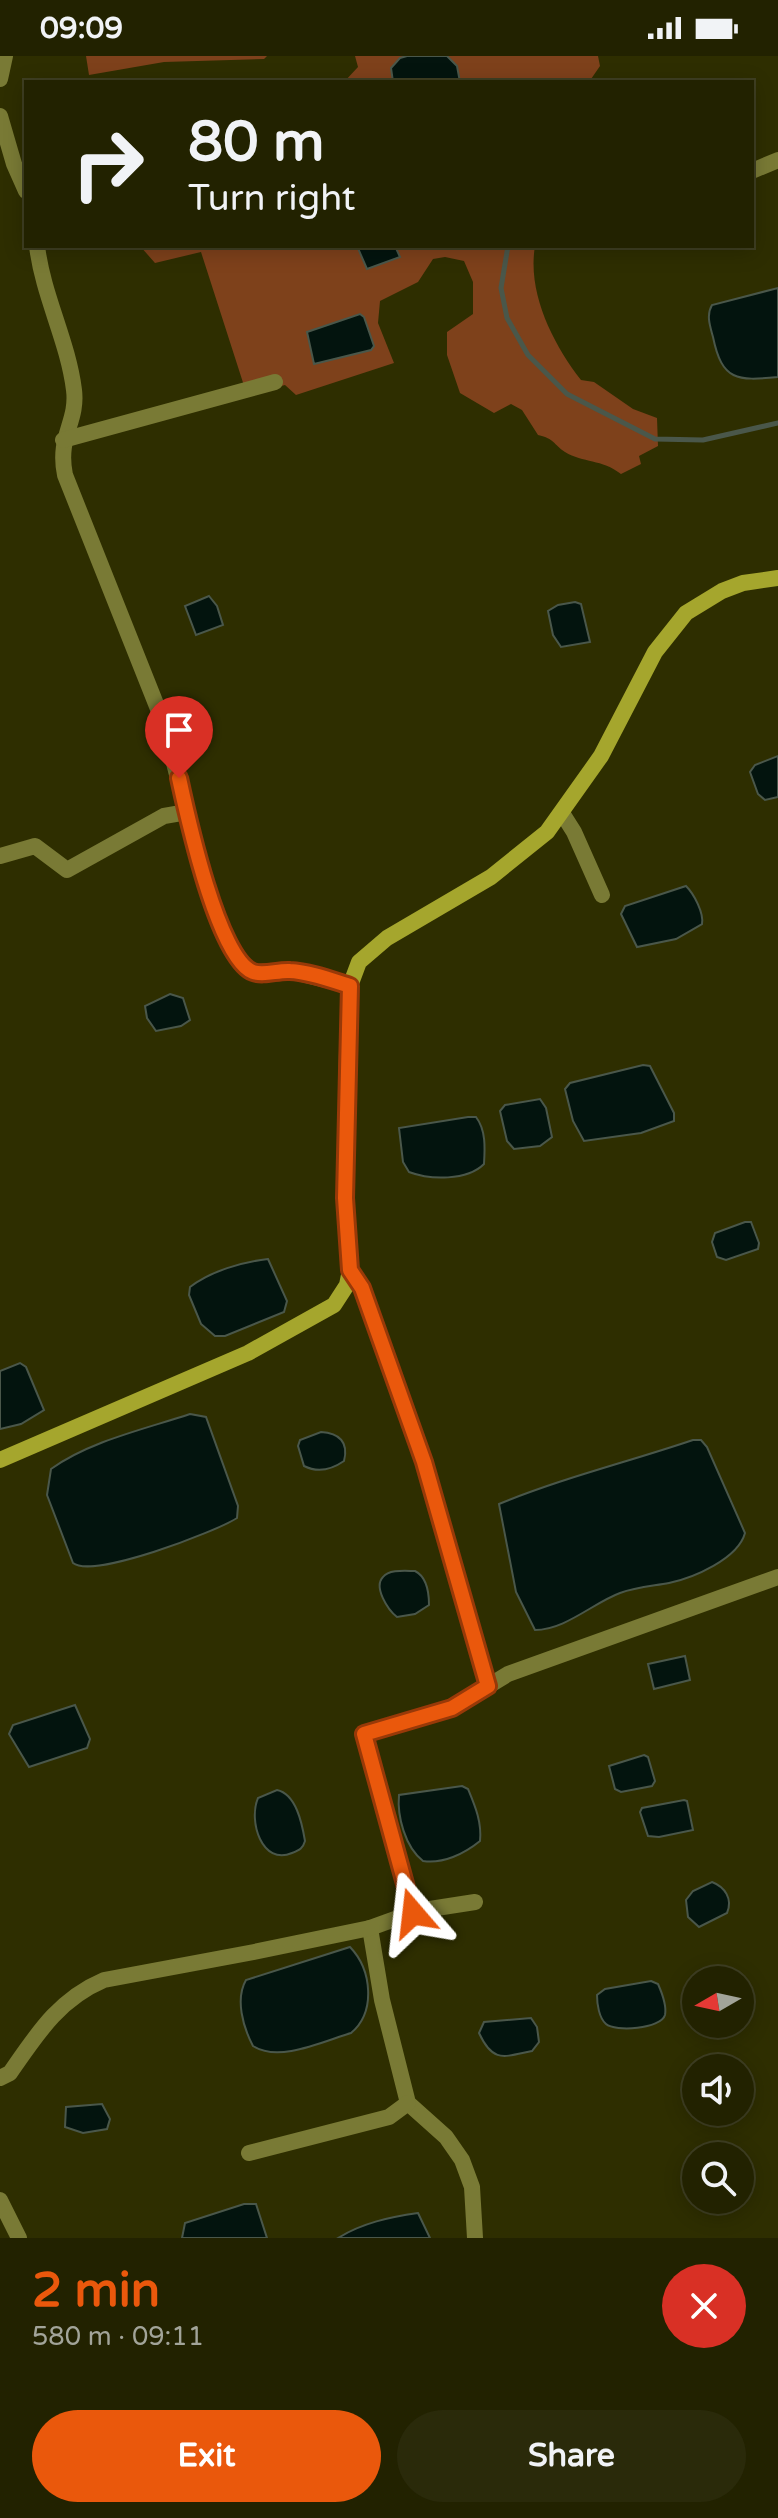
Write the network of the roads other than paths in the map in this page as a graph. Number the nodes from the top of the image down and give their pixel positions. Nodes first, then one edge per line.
1 (5, 56) edge
2 (0, 79) edge
3 (0, 116) edge
4 (778, 160) edge
5 (754, 170) edge
6 (24, 186) edge
7 (37, 248) edge
8 (275, 382) dead end
9 (63, 440) junction
10 (778, 578) edge
11 (187, 812) junction
12 (562, 813) junction
13 (0, 856) edge
14 (602, 895) dead end
15 (350, 986) junction
16 (350, 1270) junction
17 (0, 1460) edge
18 (778, 1577) edge
19 (488, 1686) junction
20 (475, 1902) dead end
21 (413, 1913) junction
22 (370, 1928) junction
23 (0, 2078) edge
24 (408, 2103) junction
25 (249, 2153) dead end
26 (0, 2200) edge
27 (19, 2238) edge
28 (475, 2238) edge

1 - 2 street
3 - 6 street
4 - 5 street
7 - 9 street
8 - 9 street
9 - 11 street
10 - 12 main road
11 - 13 street
11 - 15 street
12 - 14 street
12 - 15 main road
15 - 16 main road
16 - 17 main road
16 - 19 street
18 - 19 street
19 - 21 street
20 - 21 street
21 - 22 street
22 - 23 street
22 - 24 street
24 - 25 street
24 - 28 street
26 - 27 street

